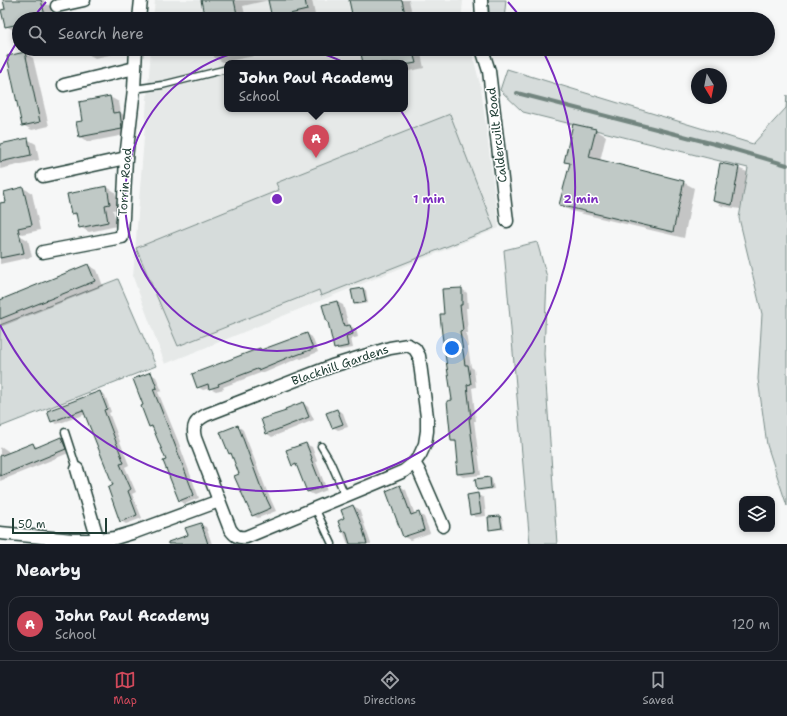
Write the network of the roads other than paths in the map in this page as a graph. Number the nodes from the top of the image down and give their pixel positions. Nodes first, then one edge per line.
1 (84, 0) edge
2 (140, 0) edge
3 (481, 0) edge
4 (57, 6) dead end
5 (139, 12) edge
6 (482, 12) edge
7 (135, 56) edge
8 (484, 56) edge
9 (134, 68) junction
10 (224, 70) edge
11 (64, 85) dead end
12 (134, 89) junction
13 (126, 158) junction
14 (43, 176) dead end
15 (507, 221) dead end
16 (44, 252) dead end
17 (65, 432) dead end
18 (321, 446) dead end
19 (414, 463) junction
20 (77, 468) joint
21 (344, 495) junction
22 (219, 501) junction
23 (314, 507) junction
24 (443, 526) dead end
25 (0, 533) edge
26 (98, 540) junction
27 (332, 544) edge

1 - 4 street
2 - 5 street
3 - 6 street
7 - 9 street, Torrin Road
8 - 15 street, Caldercuilt Road
9 - 11 street
9 - 12 street, Torrin Road
10 - 12 lane
12 - 13 street, Torrin Road
13 - 14 street
13 - 16 street, Torrin Road
17 - 20 lane
18 - 21 lane
19 - 21 street, Blackhill Gardens
19 - 22 street, Blackhill Gardens
19 - 24 street
20 - 26 street
21 - 23 street, Blackhill Gardens
22 - 23 street, Blackhill Gardens
22 - 26 street
23 - 27 lane
25 - 26 street

